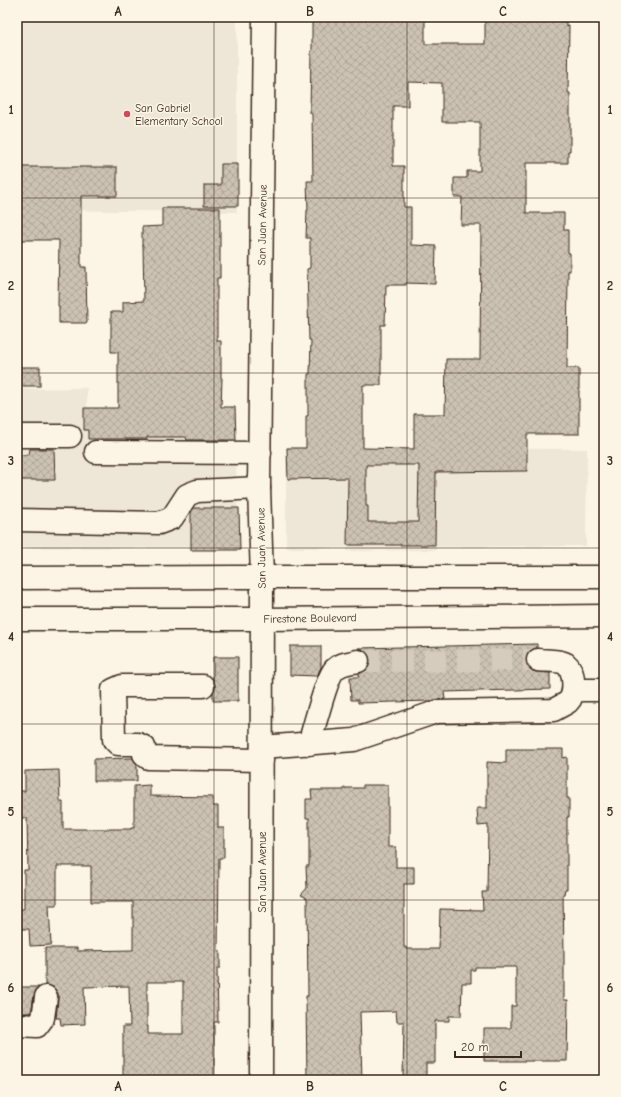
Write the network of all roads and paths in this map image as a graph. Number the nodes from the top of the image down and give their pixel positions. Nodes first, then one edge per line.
1 (264, 17) edge
2 (17, 436) edge
3 (70, 436) dead end
4 (96, 452) dead end
5 (260, 453) junction
6 (259, 488) junction
7 (17, 520) edge
8 (262, 577) junction
9 (17, 578) edge
10 (604, 578) edge
11 (604, 616) edge
12 (262, 618) junction
13 (17, 619) edge
14 (538, 660) tunnel mouth
15 (358, 661) tunnel mouth
16 (203, 686) dead end
17 (574, 688) junction
18 (604, 690) edge
19 (309, 744) junction
20 (262, 754) junction
21 (46, 997) dead end
22 (17, 1025) edge
23 (261, 1080) edge

1 - 5 main road, San Juan Avenue
2 - 3 main road
4 - 5 main road
5 - 6 main road, San Juan Avenue
6 - 7 main road
6 - 8 main road, San Juan Avenue
8 - 9 main road
8 - 10 main road
8 - 12 main road, San Juan Avenue
11 - 12 main road, Firestone Boulevard
12 - 13 main road, Firestone Boulevard
12 - 20 main road, San Juan Avenue
14 - 17 main road
15 - 19 main road
16 - 20 main road
17 - 18 main road
17 - 19 main road
19 - 20 main road
20 - 23 main road, San Juan Avenue
21 - 22 main road

